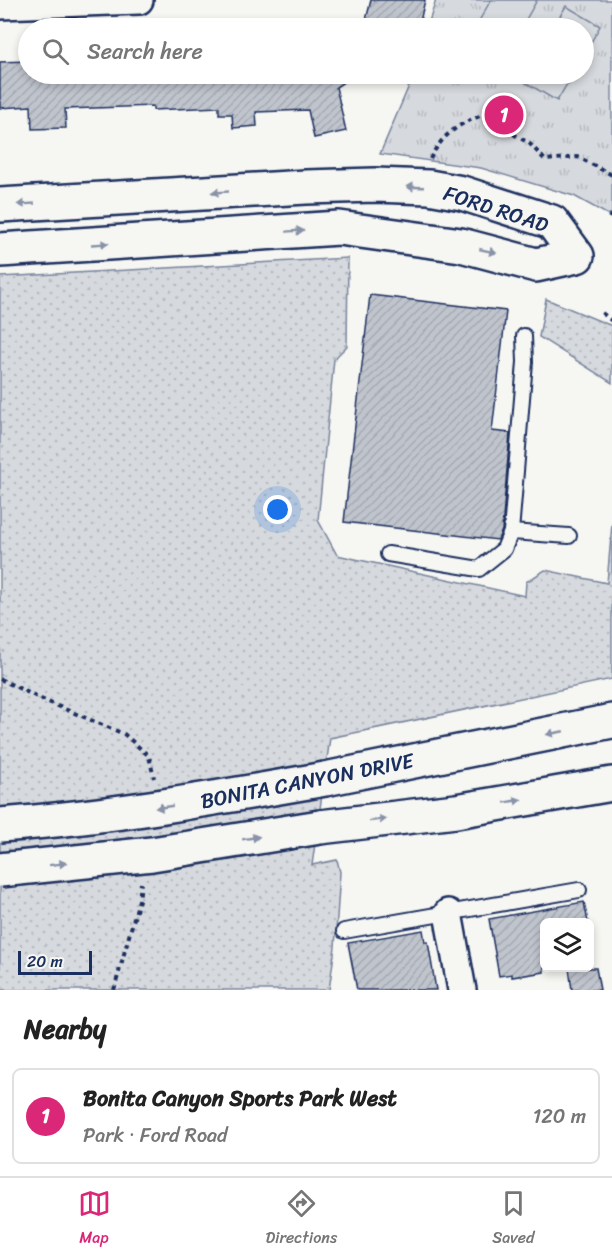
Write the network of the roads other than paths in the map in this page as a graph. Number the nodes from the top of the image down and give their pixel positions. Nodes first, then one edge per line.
1 (139, 0) edge
2 (0, 5) edge
3 (0, 205) edge
4 (0, 250) edge
5 (524, 336) dead end
6 (511, 532) junction
7 (569, 536) dead end
8 (388, 554) dead end
9 (612, 721) edge
10 (612, 784) edge
11 (0, 825) edge
12 (0, 870) edge
13 (579, 890) dead end
14 (448, 913) junction
15 (344, 931) dead end
16 (462, 990) edge

1 - 2 street
4 -> 3 main road, FORD ROAD
5 - 6 lane
6 - 7 lane
6 - 8 lane
9 -> 11 main road, BONITA CANYON DRIVE, bridge
12 -> 10 main road, BONITA CANYON DRIVE, bridge
13 - 14 lane
14 - 15 lane
14 - 16 street

